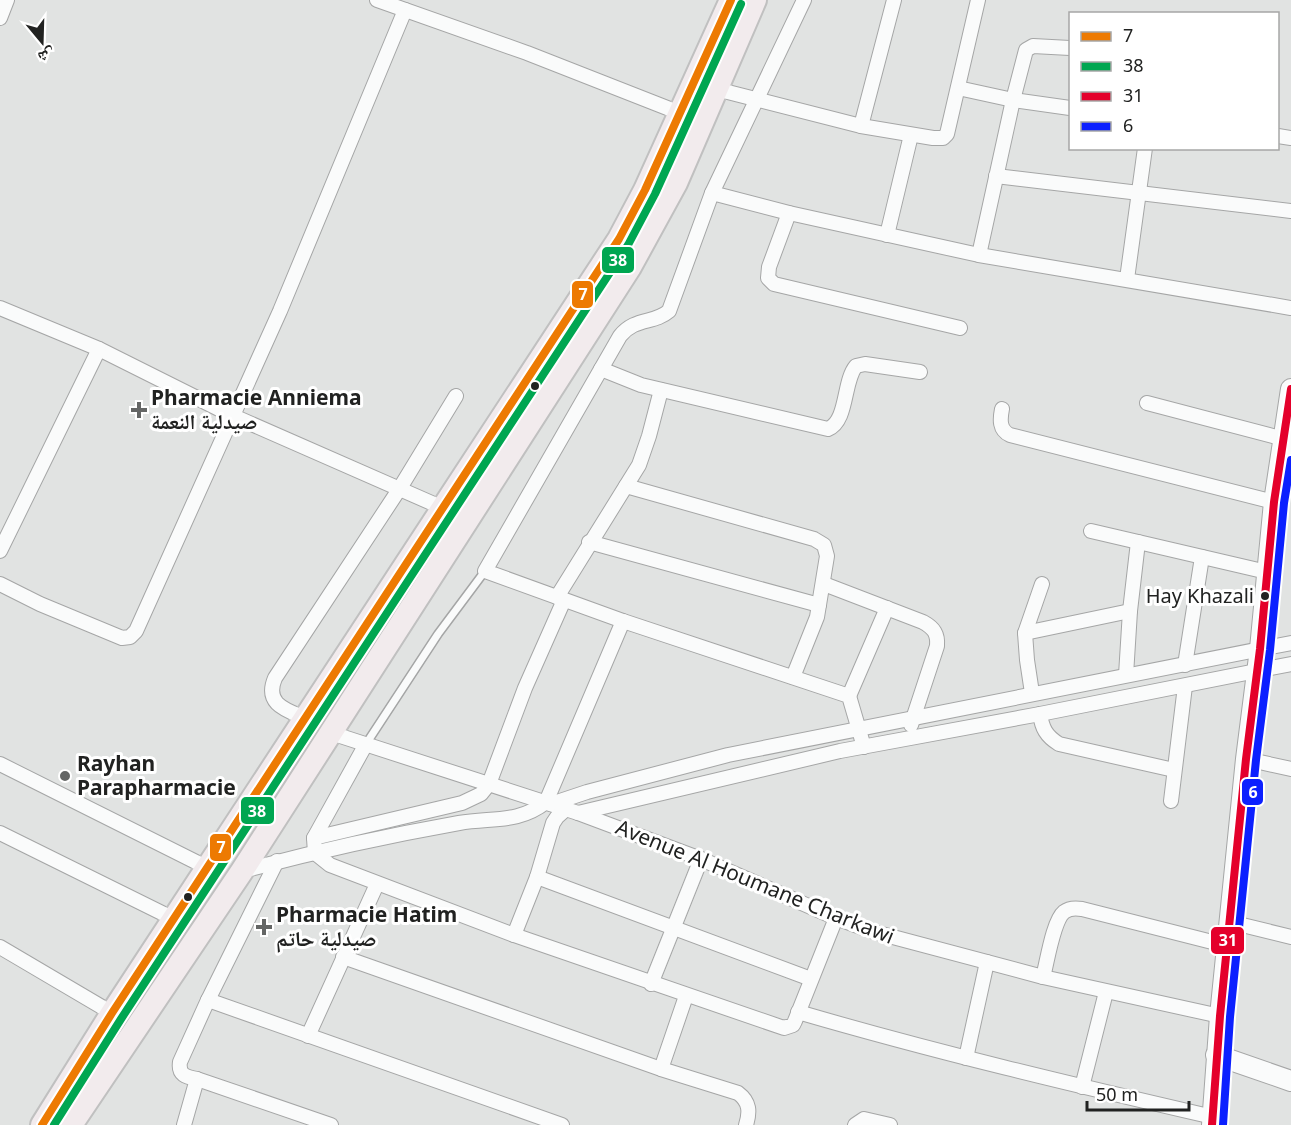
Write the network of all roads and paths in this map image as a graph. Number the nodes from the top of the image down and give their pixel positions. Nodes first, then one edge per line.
1 (7, 0) edge
2 (377, 0) edge
3 (730, 0) edge
4 (755, 0) edge
5 (804, 0) edge
6 (894, 0) edge
7 (978, 0) edge
8 (405, 10) junction
9 (0, 18) edge
10 (1069, 48) edge
11 (958, 88) junction
12 (716, 89) junction
13 (757, 99) junction
14 (1013, 100) junction
15 (1069, 108) edge
16 (680, 113) junction
17 (861, 126) junction
18 (911, 135) junction
19 (1145, 150) edge
20 (996, 177) junction
21 (712, 193) junction
22 (1138, 194) junction
23 (1291, 211) edge
24 (789, 213) junction
25 (887, 235) junction
26 (979, 255) junction
27 (1127, 279) junction
28 (0, 308) edge
29 (1291, 308) edge
30 (960, 328) dead end
31 (99, 349) junction
32 (602, 369) junction
33 (920, 372) dead end
34 (1291, 389) edge
35 (661, 390) junction
36 (456, 396) dead end
37 (1147, 403) dead end
38 (1002, 409) dead end
39 (231, 415) junction
40 (1284, 439) junction
41 (626, 486) junction
42 (400, 488) junction
43 (1274, 502) junction
44 (443, 508) junction
45 (1091, 531) dead end
46 (589, 542) junction
47 (1138, 542) junction
48 (0, 551) edge
49 (1202, 557) junction
50 (485, 571) junction
51 (1267, 572) junction
52 (0, 584) edge
53 (824, 584) junction
54 (1042, 584) dead end
55 (560, 598) junction
56 (819, 605) junction
57 (887, 608) junction
58 (1130, 610) junction
59 (624, 621) junction
60 (1025, 633) junction
61 (1291, 643) edge
62 (1260, 649) junction
63 (1291, 664) edge
64 (1185, 665) junction
65 (1257, 672) junction
66 (1125, 675) junction
67 (793, 677) junction
68 (1185, 686) junction
69 (1032, 693) junction
70 (849, 696) junction
71 (1040, 714) junction
72 (306, 718) junction
73 (913, 719) junction
74 (859, 729) junction
75 (331, 733) junction
76 (907, 739) junction
77 (366, 744) junction
78 (864, 747) junction
79 (1246, 759) junction
80 (0, 764) edge
81 (1291, 769) edge
82 (1174, 770) junction
83 (489, 784) junction
84 (1172, 801) dead end
85 (549, 803) junction
86 (572, 811) junction
87 (0, 833) edge
88 (314, 838) junction
89 (315, 853) junction
90 (701, 859) junction
91 (277, 861) junction
92 (208, 868) junction
93 (242, 871) junction
94 (537, 877) junction
95 (378, 884) junction
96 (836, 918) junction
97 (174, 920) junction
98 (1230, 922) junction
99 (672, 928) junction
100 (1290, 933) edge
101 (514, 935) junction
102 (1228, 946) junction
103 (0, 947) edge
104 (344, 957) junction
105 (987, 962) junction
106 (1043, 977) junction
107 (811, 979) junction
108 (651, 984) junction
109 (1106, 992) junction
110 (686, 996) junction
111 (208, 1000) junction
112 (798, 1012) junction
113 (112, 1013) junction
114 (1220, 1016) junction
115 (308, 1036) junction
116 (1216, 1055) junction
117 (966, 1058) junction
118 (661, 1069) junction
119 (1290, 1078) edge
120 (197, 1079) junction
121 (1082, 1087) junction
122 (1212, 1121) edge
123 (42, 1125) edge
124 (71, 1125) edge
125 (184, 1125) edge
126 (331, 1125) edge
127 (562, 1125) edge
128 (746, 1125) edge
129 (855, 1125) edge
130 (890, 1125) edge

1 - 9 street
2 - 8 street
3 - 16 main road
4 - 12 main road
5 - 13 street
6 - 17 street
7 - 11 street
8 - 16 street
8 - 39 street
10 - 14 street
11 - 14 street
11 - 18 street
12 - 13 street
12 - 75 main road
13 - 17 street
13 - 21 street
14 - 15 street
14 - 20 street
16 - 44 main road
17 - 18 street
18 - 25 street
19 - 22 street
20 - 22 street
20 - 26 street
21 - 24 street
21 - 32 street
22 - 23 street
22 - 27 street
24 - 25 street
24 - 30 street
25 - 26 street
26 - 27 street
27 - 29 street
28 - 31 street
31 - 39 street
31 - 48 street
32 - 35 street
32 - 50 street
33 - 35 street
34 - 40 main road
35 - 41 street
36 - 42 street
37 - 40 street
38 - 43 street
39 - 42 street
39 - 52 street
40 - 43 main road
41 - 46 street
41 - 53 street
42 - 44 street
42 - 72 street
43 - 51 main road
44 - 72 main road
45 - 47 street
46 - 55 street
46 - 56 street
47 - 49 street
47 - 58 street
49 - 51 street
49 - 64 street
50 - 55 street
50 - 77 lane
51 - 62 main road
53 - 56 street
53 - 57 street
54 - 60 street
55 - 59 street
55 - 83 street
56 - 67 street
57 - 70 street
57 - 73 street
58 - 60 street
58 - 66 street
59 - 67 street
59 - 85 street
60 - 69 street
61 - 62 street
62 - 64 street
62 - 65 main road
63 - 65 street
64 - 66 street
65 - 68 street
65 - 79 main road
66 - 69 street
67 - 70 street
68 - 71 street
68 - 82 street
69 - 73 street
70 - 74 street
71 - 76 street
71 - 82 street
72 - 75 main road
72 - 75 main road
72 - 92 main road
73 - 74 street
73 - 76 street
74 - 78 street
74 - 85 street
75 - 77 street, Avenue Al Houmane Charkawi
75 - 93 main road
76 - 78 street
77 - 83 street, Avenue Al Houmane Charkawi
77 - 88 street
78 - 86 street
79 - 81 street
79 - 98 main road
80 - 92 street
82 - 84 street
83 - 85 street, Avenue Al Houmane Charkawi
83 - 88 street
85 - 86 street, Avenue Al Houmane Charkawi
85 - 89 street
86 - 90 street, Avenue Al Houmane Charkawi
86 - 94 street
87 - 97 street
88 - 89 street
89 - 91 street
89 - 95 street
90 - 96 street, Avenue Al Houmane Charkawi
90 - 99 street
91 - 93 street
91 - 111 street
92 - 97 main road
93 - 124 main road
94 - 99 street
94 - 101 street
95 - 101 street
95 - 104 street
96 - 105 street, Avenue Al Houmane Charkawi
96 - 107 street
97 - 113 main road
98 - 100 street
98 - 102 main road
99 - 107 street
99 - 108 street
101 - 108 street
102 - 106 street
102 - 114 main road
103 - 113 street
104 - 115 street
104 - 118 street
105 - 106 street, Avenue Al Houmane Charkawi
105 - 117 street
106 - 109 street, Avenue Al Houmane Charkawi
107 - 112 street
108 - 110 street
109 - 114 street, Avenue Al Houmane Charkawi
109 - 121 street
110 - 112 street
110 - 118 street
111 - 115 street
111 - 120 street
112 - 117 street
113 - 123 main road
114 - 116 main road
115 - 127 street
116 - 119 main road
116 - 122 main road
117 - 121 street
118 - 128 street
120 - 125 street
120 - 126 street
121 - 122 street
129 - 130 street

